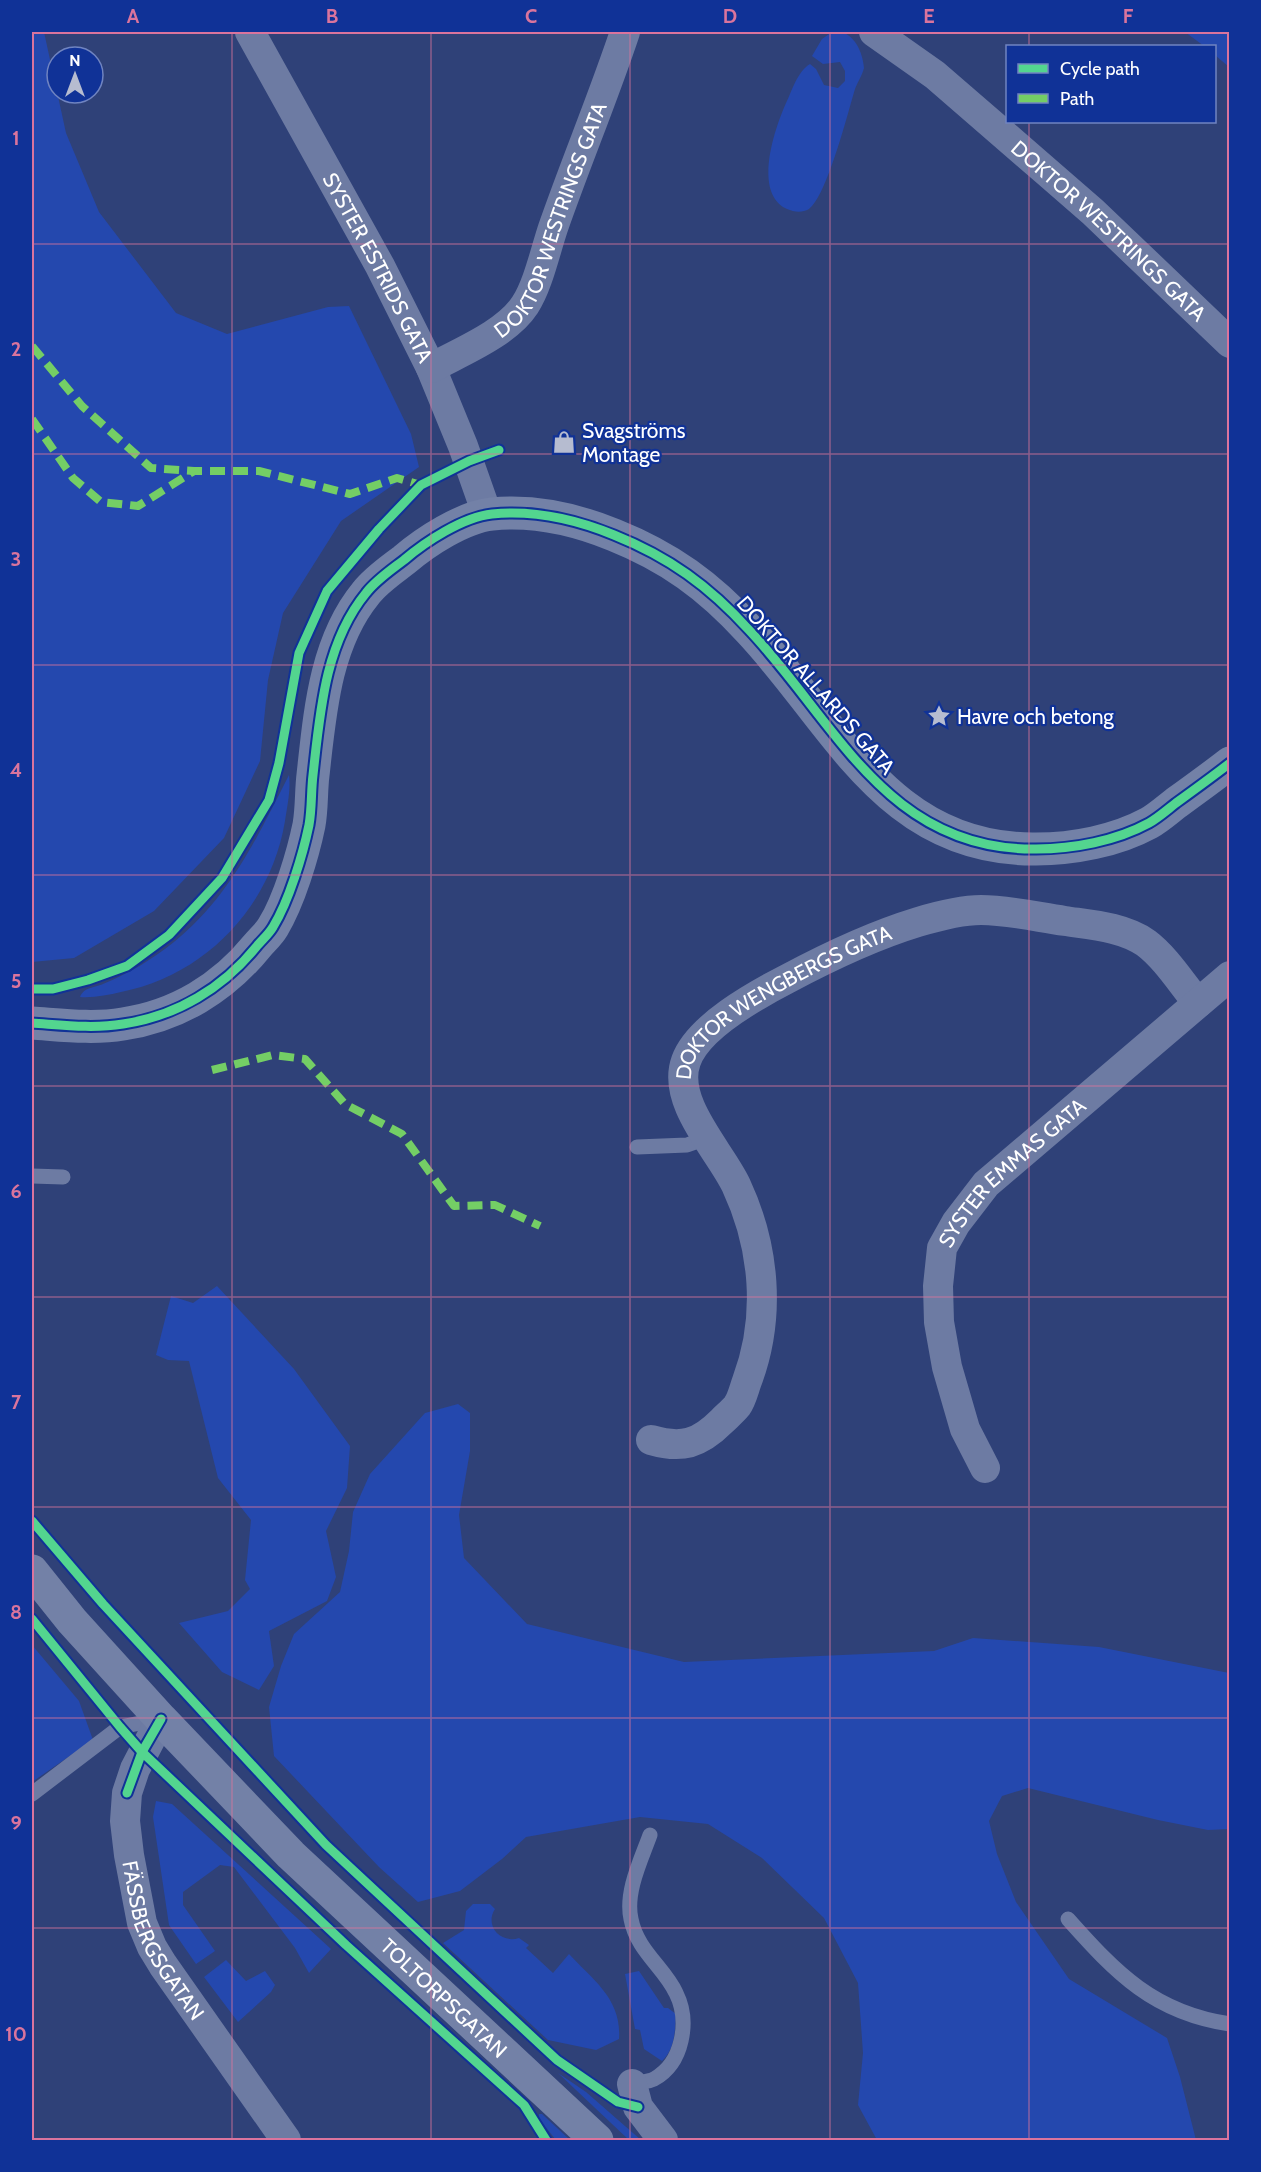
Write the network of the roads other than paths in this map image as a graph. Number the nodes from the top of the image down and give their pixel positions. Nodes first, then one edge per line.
1 (250, 32) edge
2 (625, 32) edge
3 (874, 32) edge
4 (1230, 343) edge
5 (431, 368) junction
6 (487, 514) junction
7 (1230, 764) edge
8 (1230, 976) edge
9 (1198, 1003) junction
10 (32, 1023) edge
11 (707, 1138) junction
12 (638, 1147) dead end
13 (32, 1176) edge
14 (63, 1177) dead end
15 (651, 1440) dead end
16 (985, 1468) dead end
17 (32, 1571) edge
18 (161, 1719) junction
19 (32, 1794) edge
20 (650, 1835) dead end
21 (1068, 1919) dead end
22 (1230, 2024) edge
23 (632, 2084) joint
24 (286, 2140) edge
25 (597, 2140) edge
26 (663, 2140) edge

1 - 5 street, SYSTER ESTRIDS GATA
2 - 5 street, DOKTOR WESTRINGS GATA
3 - 4 street, DOKTOR WESTRINGS GATA
5 - 6 street, SYSTER ESTRIDS GATA
6 - 7 street, DOKTOR ALLARDS GATA
6 - 10 street, DOKTOR ALLARDS GATA
8 - 9 street, SYSTER EMMAS GATA
9 - 11 street, DOKTOR WENGBERGS GATA
9 - 16 street, SYSTER EMMAS GATA
11 - 12 lane
11 - 15 street, DOKTOR WENGBERGS GATA
13 - 14 lane
17 - 18 street, TOLTORPSGATAN
18 - 19 lane
18 - 24 street, FÄSSBERGSGATAN
18 - 25 street, TOLTORPSGATAN
20 - 23 lane
21 - 22 lane
23 - 26 street

